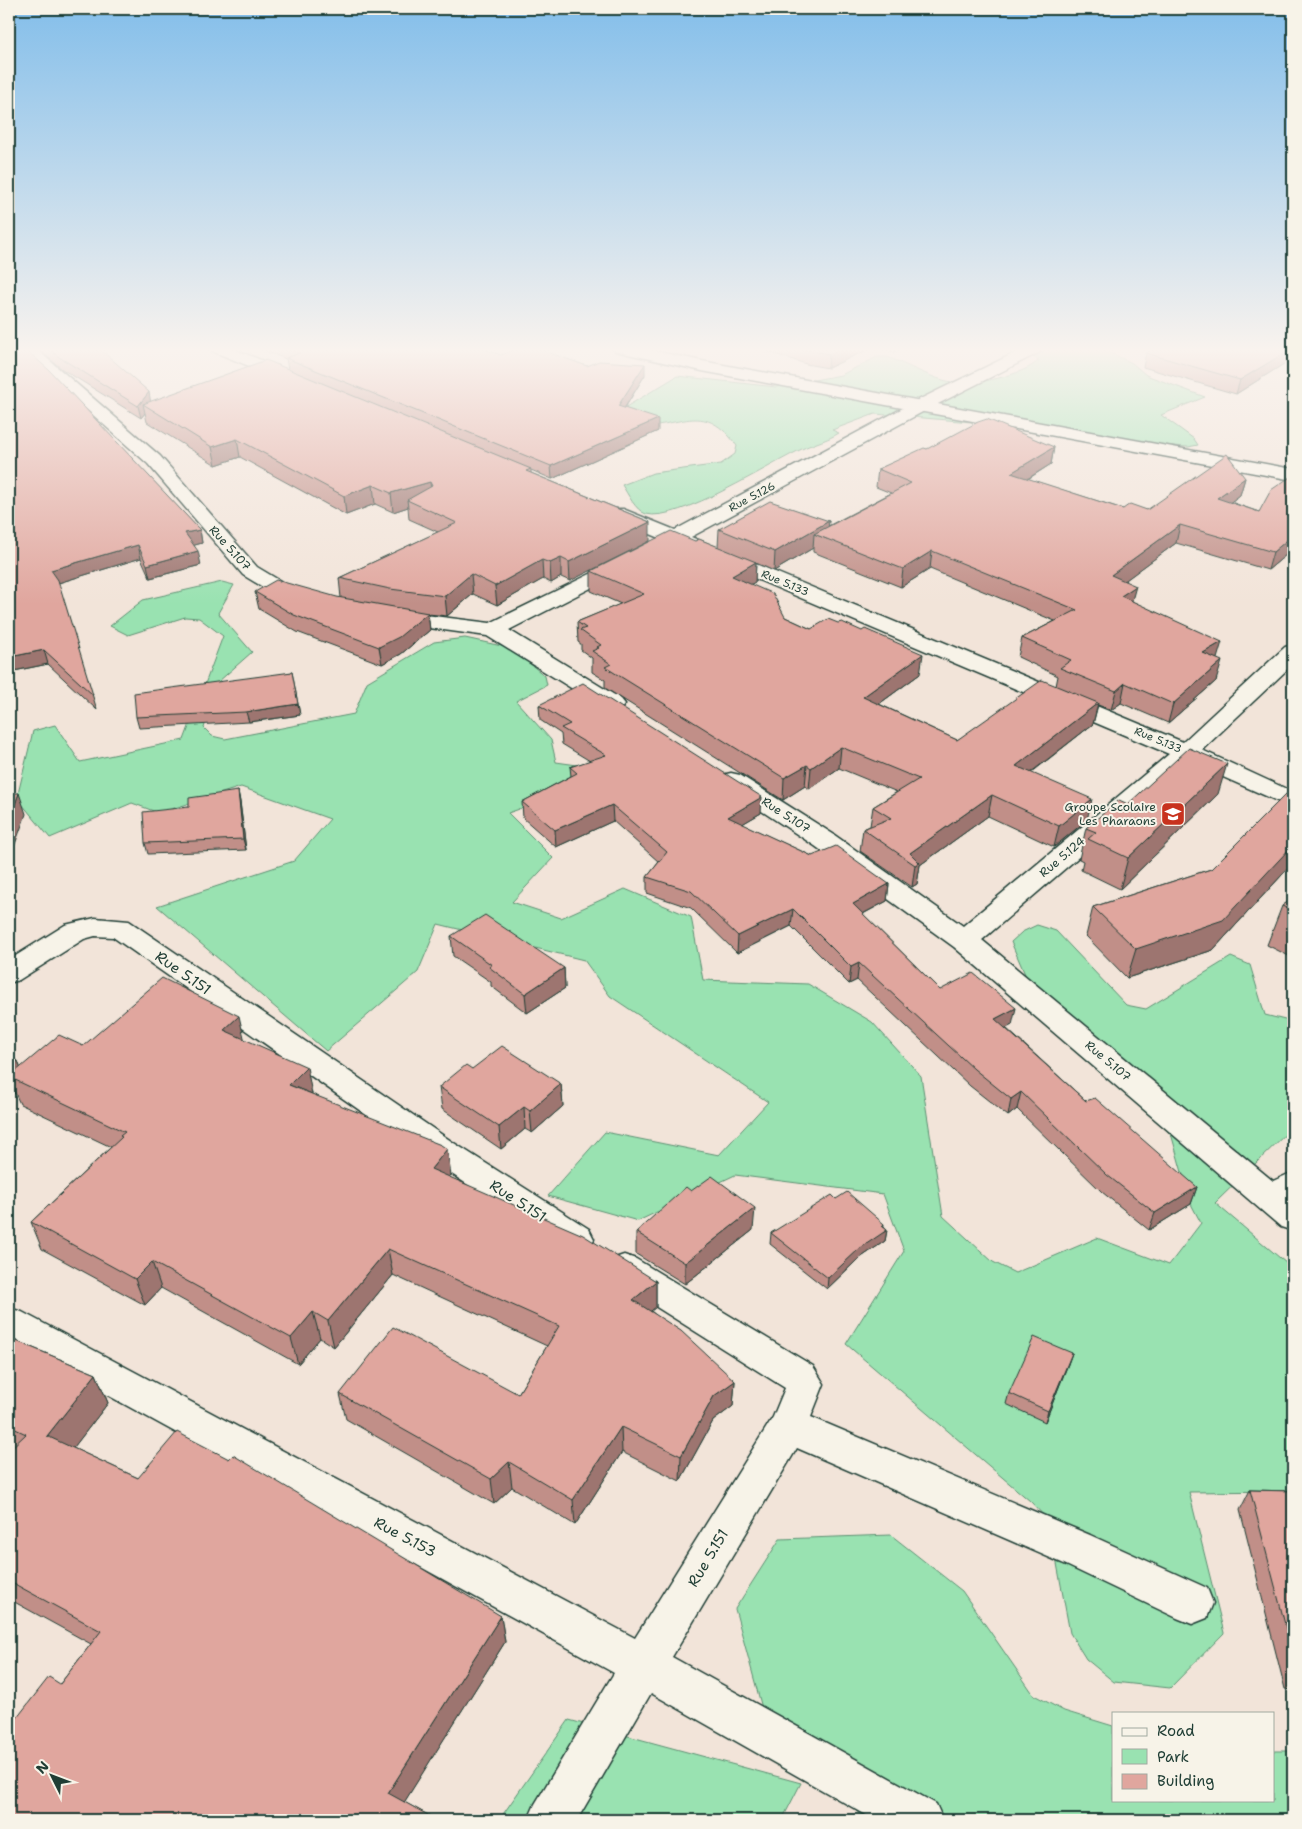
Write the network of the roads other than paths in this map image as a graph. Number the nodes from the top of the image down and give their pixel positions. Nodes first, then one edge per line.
1 (124, 433) edge
2 (870, 433) edge
3 (1072, 433) edge
4 (1293, 475) edge
5 (594, 503) edge
6 (676, 538) junction
7 (323, 602) edge
8 (375, 613) edge
9 (493, 630) junction
10 (1293, 652) edge
11 (634, 718) edge
12 (1186, 752) junction
13 (709, 765) edge
14 (1293, 801) edge
15 (964, 940) junction
16 (9, 973) edge
17 (1286, 1200) edge
18 (9, 1323) edge
19 (789, 1426) junction
20 (1192, 1603) dead end
21 (643, 1665) junction
22 (551, 1820) edge
23 (920, 1820) edge

1 - 7 street, Rue 5.107
2 - 6 street, Rue 5.126
3 - 4 street
5 - 6 street, Rue 5.133
6 - 9 street, Rue 5.126
6 - 12 street, Rue 5.133
8 - 9 street
9 - 11 street
10 - 12 street, Rue 5.124
12 - 14 street, Rue 5.133
12 - 15 street, Rue 5.124
13 - 15 street, Rue 5.107
15 - 17 street, Rue 5.107
16 - 19 street, Rue 5.151
18 - 21 street, Rue 5.153
19 - 20 street
19 - 21 street, Rue 5.151
21 - 22 street
21 - 23 street, Rue 5.153

